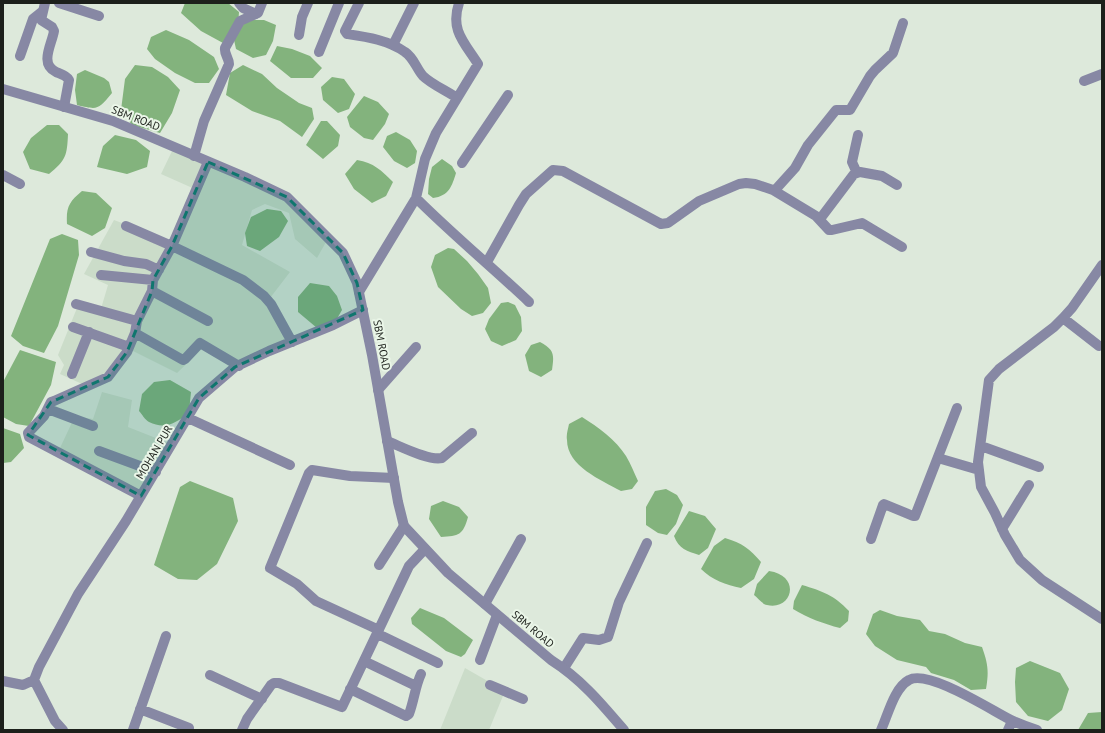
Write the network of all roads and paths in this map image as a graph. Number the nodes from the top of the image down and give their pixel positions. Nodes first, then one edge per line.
1 (59, 3) edge
2 (239, 3) edge
3 (262, 3) edge
4 (308, 3) edge
5 (339, 3) edge
6 (358, 3) edge
7 (414, 3) edge
8 (459, 3) edge
9 (44, 7) edge
10 (256, 14) junction
11 (99, 16) dead end
12 (903, 23) dead end
13 (299, 35) dead end
14 (393, 45) junction
15 (320, 52) dead end
16 (20, 56) dead end
17 (1102, 74) edge
18 (1084, 81) dead end
19 (3, 89) edge
20 (508, 95) dead end
21 (457, 98) junction
22 (64, 107) junction
23 (858, 135) dead end
24 (194, 156) junction
25 (208, 162) junction
26 (462, 163) dead end
27 (857, 173) junction
28 (3, 175) edge
29 (20, 184) dead end
30 (897, 185) dead end
31 (773, 190) junction
32 (416, 198) junction
33 (820, 219) junction
34 (126, 226) dead end
35 (172, 246) junction
36 (902, 247) dead end
37 (91, 252) dead end
38 (486, 262) junction
39 (1102, 265) edge
40 (159, 270) junction
41 (101, 275) dead end
42 (153, 280) junction
43 (152, 292) junction
44 (359, 292) junction
45 (530, 302) dead end
46 (76, 304) dead end
47 (363, 310) junction
48 (1063, 318) junction
49 (137, 321) junction
50 (208, 321) dead end
51 (73, 327) dead end
52 (89, 332) junction
53 (135, 333) junction
54 (292, 342) junction
55 (1099, 346) dead end
56 (129, 347) junction
57 (416, 347) dead end
58 (239, 366) junction
59 (72, 374) dead end
60 (378, 390) junction
61 (957, 408) dead end
62 (48, 409) junction
63 (188, 418) junction
64 (93, 426) dead end
65 (472, 433) dead end
66 (387, 441) junction
67 (980, 446) junction
68 (99, 451) dead end
69 (938, 458) junction
70 (290, 465) dead end
71 (1039, 467) dead end
72 (979, 470) junction
73 (156, 472) junction
74 (394, 478) junction
75 (1029, 485) dead end
76 (141, 496) junction
77 (404, 526) junction
78 (1002, 529) junction
79 (521, 538) dead end
80 (871, 539) dead end
81 (647, 543) dead end
82 (425, 549) junction
83 (379, 565) dead end
84 (485, 604) junction
85 (497, 614) junction
86 (1102, 619) edge
87 (378, 632) junction
88 (166, 636) dead end
89 (480, 660) dead end
90 (364, 661) junction
91 (438, 663) dead end
92 (564, 668) junction
93 (421, 674) dead end
94 (210, 676) dead end
95 (34, 680) junction
96 (3, 681) edge
97 (490, 685) dead end
98 (416, 686) junction
99 (350, 689) junction
100 (262, 699) junction
101 (522, 699) dead end
102 (140, 709) junction
103 (1010, 725) edge
104 (189, 728) dead end
105 (246, 728) edge
106 (62, 730) edge
107 (133, 730) edge
108 (624, 730) edge
109 (881, 730) edge
110 (1037, 730) edge

1 - 11 street
2 - 10 street
3 - 10 street
4 - 13 street
5 - 15 street
6 - 14 street
7 - 14 street
8 - 21 street
9 - 16 street
9 - 22 street
10 - 24 street
12 - 31 street
14 - 21 street
17 - 18 street
19 - 22 street, SBM ROAD
20 - 26 street
21 - 32 street
22 - 24 street, SBM ROAD
23 - 27 street
24 - 25 street, SBM ROAD
25 - 35 street
25 - 44 street, SBM ROAD
27 - 30 street
27 - 33 street
28 - 29 street
31 - 33 street
31 - 38 street
32 - 38 street
32 - 44 street
33 - 36 street
34 - 35 street
35 - 40 street
35 - 54 street
37 - 40 street
38 - 45 street
39 - 48 street
40 - 42 street
41 - 42 street
42 - 43 street
43 - 49 street
43 - 50 street
44 - 47 street, SBM ROAD
46 - 49 street
47 - 54 street, MOHAN PUR
47 - 60 street, SBM ROAD
48 - 55 street
48 - 67 street
49 - 53 street
51 - 52 street
52 - 56 street
52 - 59 street
53 - 56 street
53 - 58 street
54 - 58 street, MOHAN PUR
56 - 62 street
57 - 60 street
58 - 63 street, MOHAN PUR
60 - 66 street, SBM ROAD
61 - 69 street
62 - 64 street
62 - 76 street
63 - 70 street
63 - 73 street, MOHAN PUR
65 - 66 street
66 - 74 street, SBM ROAD
67 - 71 street
67 - 72 street
68 - 73 street
69 - 72 street
69 - 80 street
72 - 78 street
73 - 76 street, MOHAN PUR
74 - 77 street, SBM ROAD
74 - 87 street
75 - 78 street
76 - 95 street, MOHAN PUR
77 - 82 street, SBM ROAD
77 - 83 street
78 - 86 street
79 - 84 street
81 - 92 street
82 - 84 street, SBM ROAD
82 - 87 street
84 - 85 street, SBM ROAD
85 - 89 street
85 - 92 street, SBM ROAD
87 - 90 street
87 - 91 street
88 - 102 street
90 - 98 street
90 - 99 street
92 - 108 street, SBM ROAD
93 - 98 street
94 - 100 street
95 - 96 street
95 - 106 street
97 - 101 street
98 - 99 street
99 - 100 street
100 - 105 street
102 - 104 street
102 - 107 street
103 - 109 street
103 - 110 street

